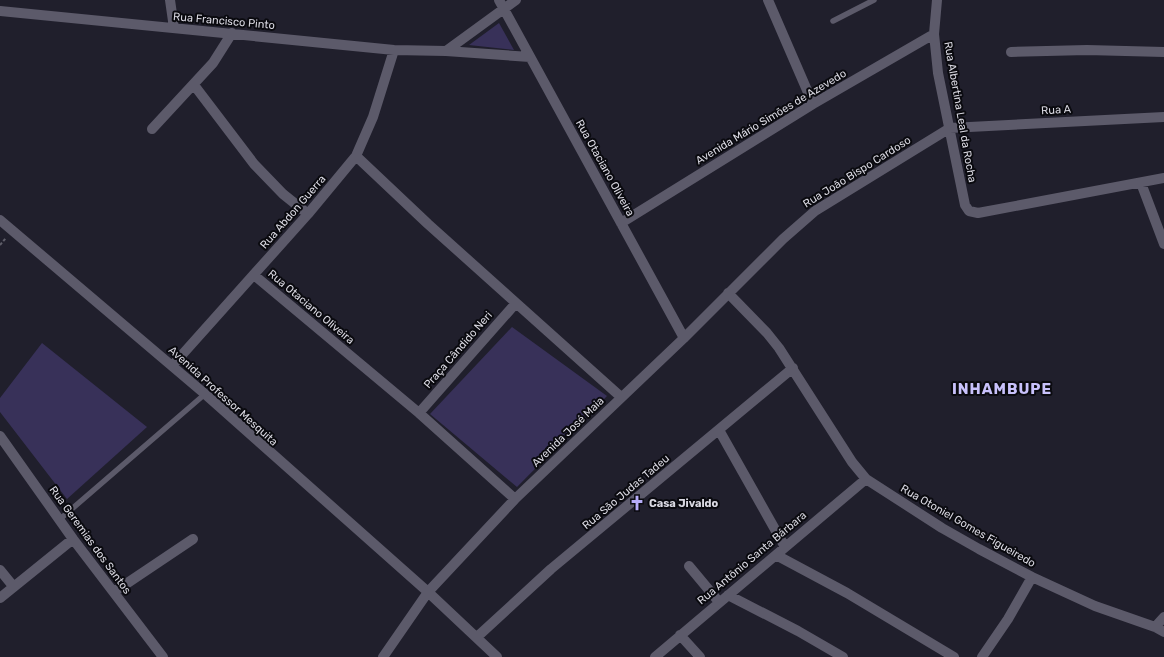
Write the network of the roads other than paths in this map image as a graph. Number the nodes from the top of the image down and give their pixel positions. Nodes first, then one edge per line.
1 (170, 0) edge
2 (516, 0) edge
3 (768, 0) edge
4 (874, 0) edge
5 (937, 0) edge
6 (502, 5) edge
7 (0, 11) edge
8 (833, 21) dead end
9 (174, 28) junction
10 (232, 33) junction
11 (934, 34) junction
12 (394, 50) junction
13 (446, 51) junction
14 (1011, 52) dead end
15 (1164, 52) edge
16 (530, 57) junction
17 (194, 85) junction
18 (813, 104) junction
19 (1164, 117) edge
20 (950, 128) junction
21 (152, 129) dead end
22 (356, 156) junction
23 (1164, 178) edge
24 (1140, 183) junction
25 (308, 214) junction
26 (0, 220) edge
27 (621, 223) junction
28 (1164, 244) edge
29 (254, 275) junction
30 (728, 293) junction
31 (516, 303) junction
32 (684, 338) junction
33 (172, 366) junction
34 (793, 368) junction
35 (205, 394) junction
36 (621, 397) junction
37 (419, 413) junction
38 (719, 430) junction
39 (0, 436) edge
40 (866, 479) junction
41 (515, 499) junction
42 (59, 520) junction
43 (73, 539) junction
44 (193, 540) dead end
45 (785, 546) junction
46 (776, 555) junction
47 (689, 566) dead end
48 (0, 570) edge
49 (1032, 577) junction
50 (13, 586) junction
51 (114, 592) junction
52 (428, 592) junction
53 (728, 595) junction
54 (0, 598) edge
55 (719, 602) junction
56 (1164, 617) edge
57 (1160, 629) edge
58 (680, 635) junction
59 (476, 637) junction
60 (163, 657) edge
61 (383, 657) edge
62 (497, 657) edge
63 (655, 657) edge
64 (700, 657) edge
65 (843, 657) edge
66 (954, 657) edge
67 (982, 657) edge

1 - 9 street
2 - 6 street
3 - 18 street
4 - 8 lane
5 - 11 street, Rua Albertina Leal da Rocha
6 - 13 street
6 - 16 street, Rua Otaciano Oliveira
7 - 9 street, Rua Francisco Pinto
9 - 10 street, Rua Francisco Pinto
10 - 12 street, Rua Francisco Pinto
10 - 17 street
11 - 18 street, Avenida Mário Simões de Azevedo
11 - 20 street, Rua Albertina Leal da Rocha
12 - 13 street, Rua Francisco Pinto
12 - 22 street, Rua Abdon Guerra
13 - 16 street, Rua Francisco Pinto
14 - 15 street
16 - 27 street, Rua Otaciano Oliveira
17 - 21 street
17 - 25 street
18 - 27 street, Avenida Mário Simões de Azevedo
19 - 20 street, Rua A
20 - 24 street, Rua Albertina Leal da Rocha
20 - 30 street, Rua João Bispo Cardoso
22 - 25 street, Rua Abdon Guerra
22 - 31 street
23 - 24 street
24 - 28 street
25 - 29 street, Rua Abdon Guerra
26 - 33 street, Avenida Professor Mesquita
27 - 32 street, Rua Otaciano Oliveira
29 - 33 street, Rua Abdon Guerra
29 - 37 street, Rua Otaciano Oliveira
30 - 32 street, Avenida José Maia
30 - 34 street, Rua Otoniel Gomes Figueiredo
31 - 36 street
31 - 37 street, Praça Cândido Neri
32 - 36 street, Avenida José Maia
33 - 35 street, Avenida Professor Mesquita
34 - 38 street, Rua São Judas Tadeu
34 - 40 street, Rua Otoniel Gomes Figueiredo
35 - 42 lane
35 - 52 street, Avenida Professor Mesquita
36 - 41 street, Avenida José Maia
37 - 41 street, Rua Otaciano Oliveira
38 - 45 street
38 - 59 street, Rua São Judas Tadeu
39 - 42 street, Rua Geremias dos Santos
40 - 45 street, Rua Antônio Santa Bárbara
40 - 49 street, Rua Otoniel Gomes Figueiredo
41 - 52 street, Avenida José Maia
42 - 43 street, Rua Geremias dos Santos
43 - 50 street
43 - 51 street, Rua Geremias dos Santos
44 - 51 street
45 - 46 street, Rua Antônio Santa Bárbara
46 - 53 street, Rua Antônio Santa Bárbara
46 - 66 street
47 - 55 street
48 - 50 street
49 - 57 street, Rua Otoniel Gomes Figueiredo
49 - 67 street
50 - 54 street
51 - 60 street, Rua Geremias dos Santos
52 - 59 street, Avenida Professor Mesquita
52 - 61 street, Avenida José Maia
53 - 55 street, Rua Antônio Santa Bárbara
53 - 65 street
55 - 58 street, Rua Antônio Santa Bárbara
56 - 57 street
58 - 63 street, Rua Antônio Santa Bárbara
58 - 64 street
59 - 62 street, Avenida Professor Mesquita

